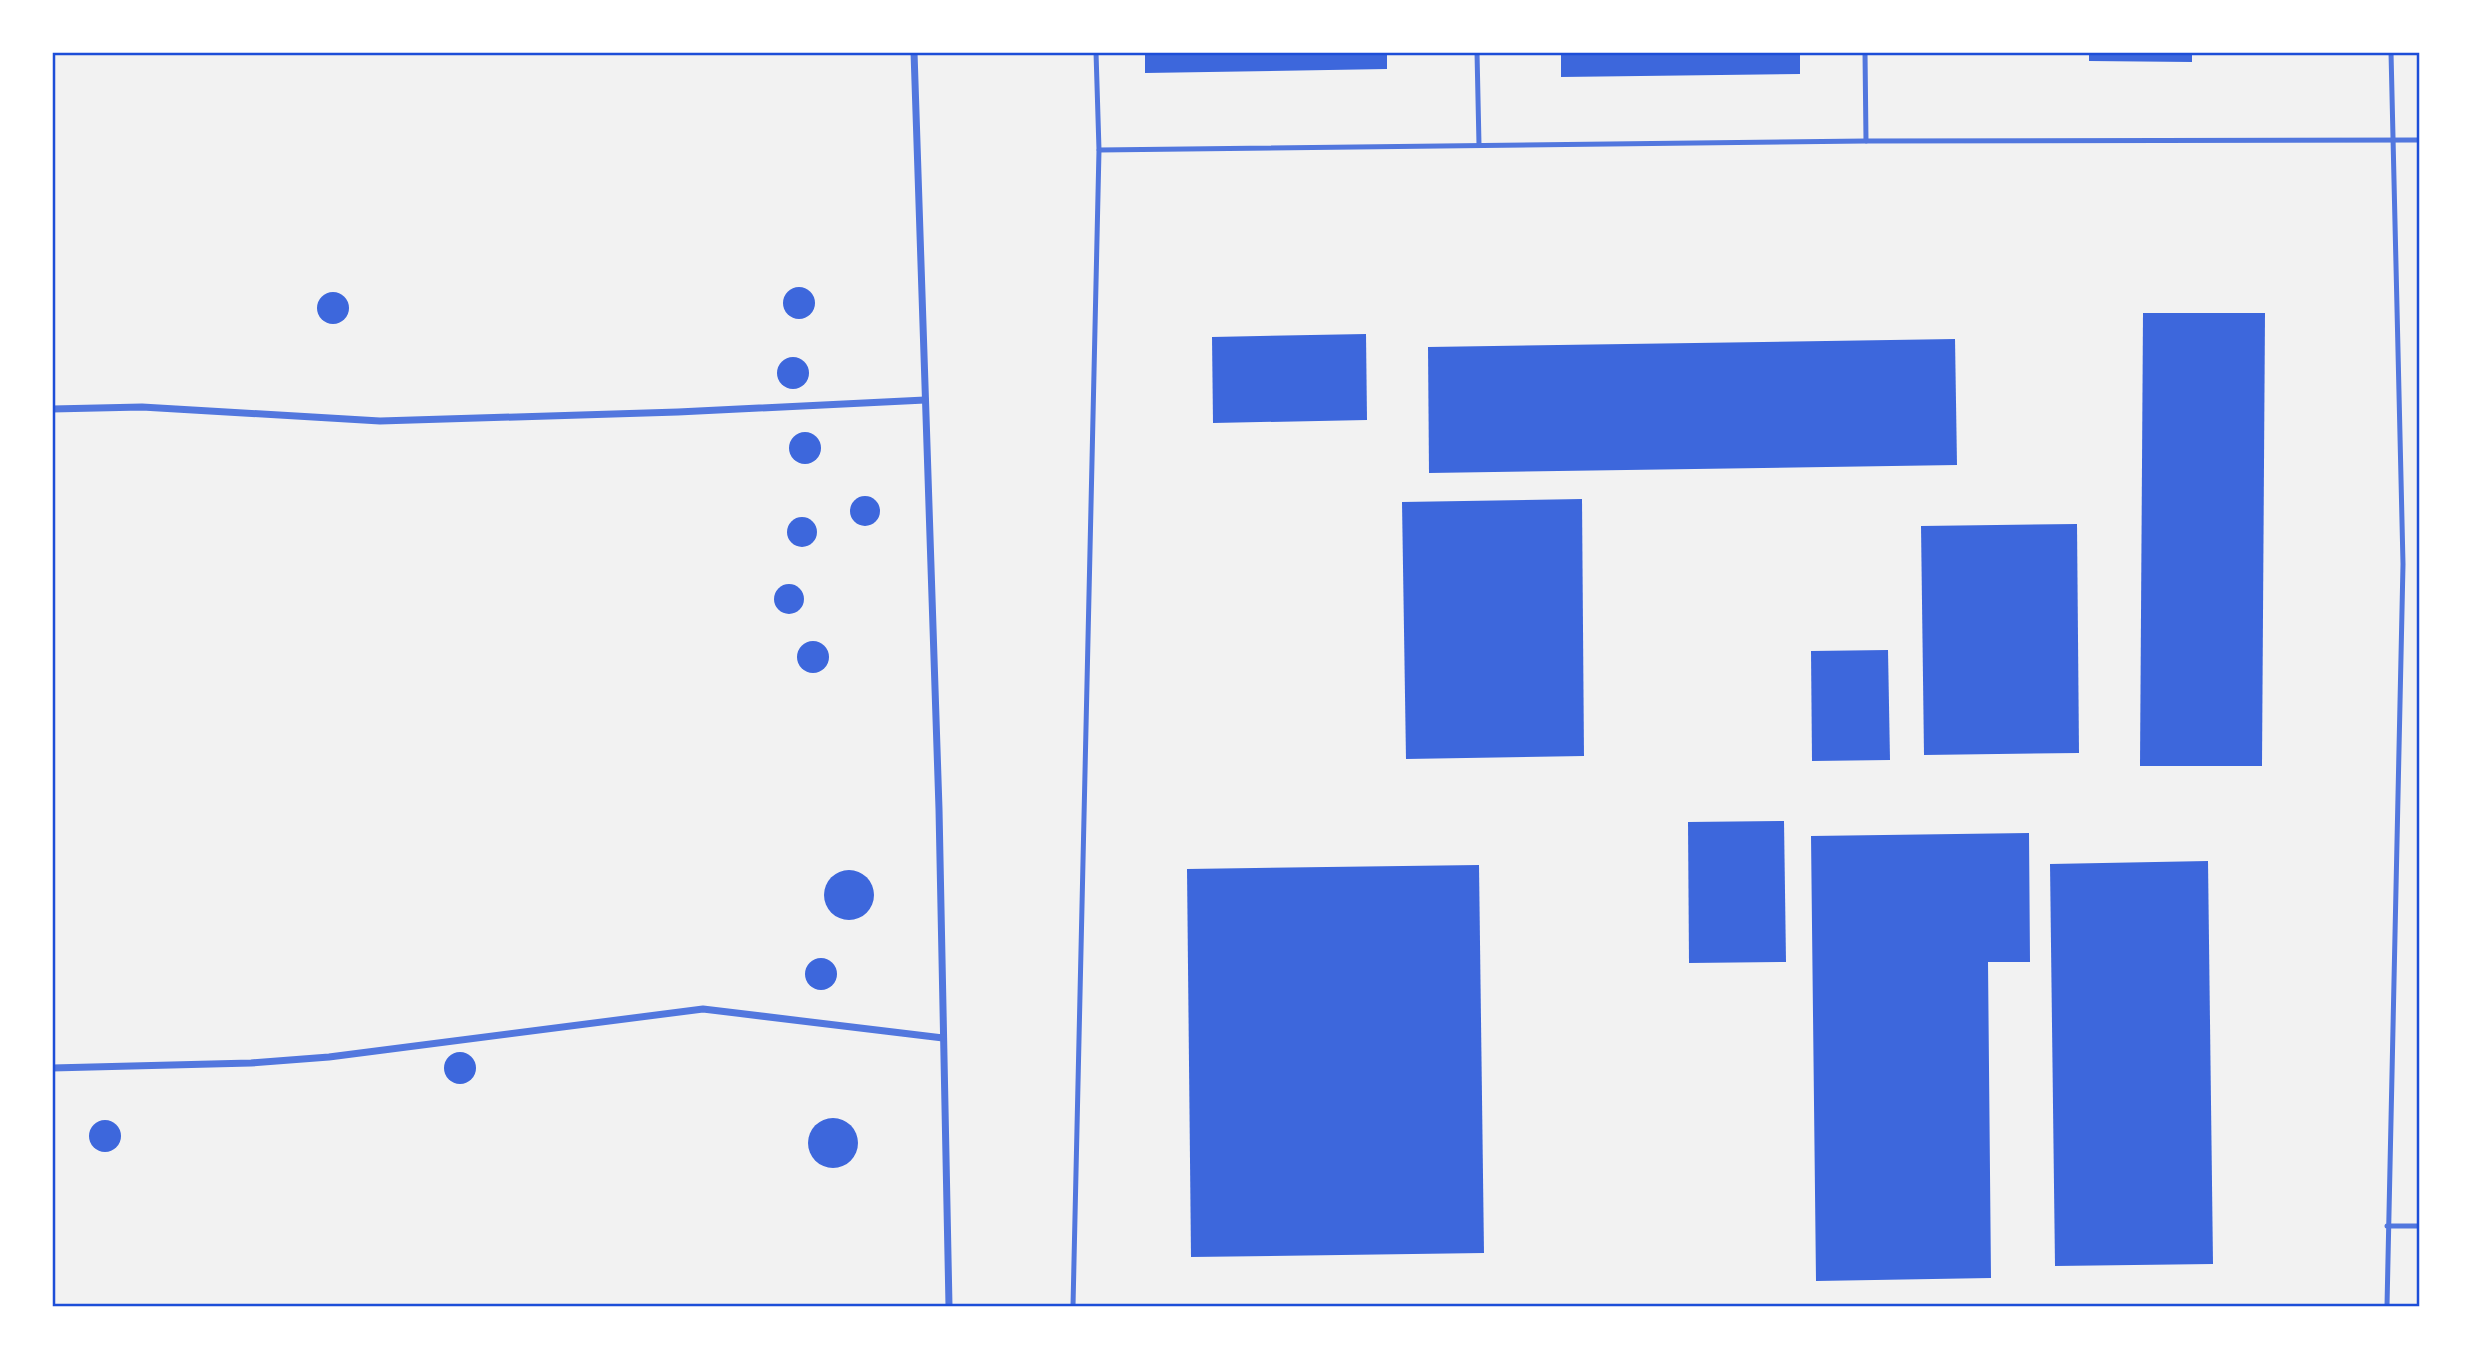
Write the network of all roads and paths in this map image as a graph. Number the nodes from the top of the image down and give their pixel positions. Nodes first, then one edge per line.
1 (914, 52) edge
2 (1096, 52) edge
3 (1477, 52) edge
4 (1865, 52) edge
5 (2391, 52) edge
6 (2393, 140) junction
7 (2420, 140) edge
8 (1866, 141) junction
9 (1479, 145) junction
10 (1098, 150) junction
11 (925, 400) junction
12 (52, 409) edge
13 (943, 1038) junction
14 (52, 1068) edge
15 (2387, 1226) junction
16 (2420, 1226) edge
17 (949, 1307) edge
18 (1073, 1307) edge
19 (2387, 1307) edge

1 - 11 street
2 - 10 lane
3 - 9 lane
4 - 8 lane
5 - 6 lane
6 - 7 lane
6 - 8 lane
6 - 15 lane
8 - 9 lane
9 - 10 lane
10 - 18 lane
11 - 12 street
11 - 13 street
13 - 14 street
13 - 17 street
15 - 16 lane
15 - 19 lane

